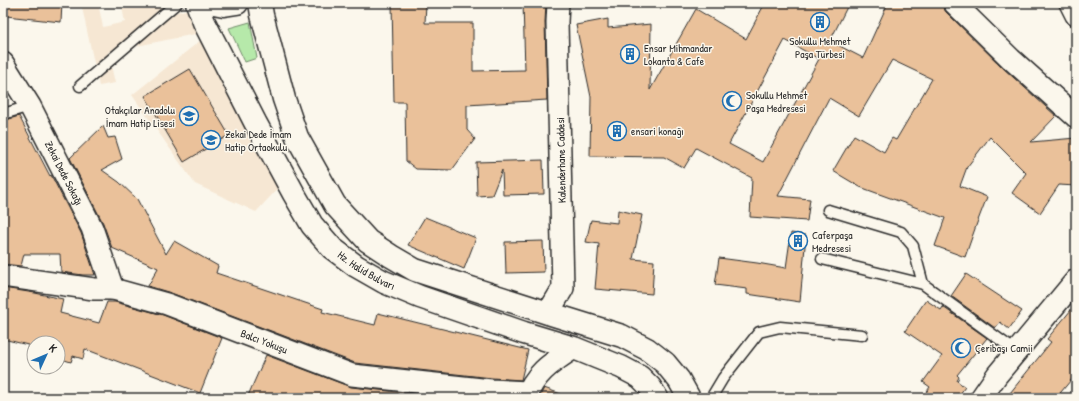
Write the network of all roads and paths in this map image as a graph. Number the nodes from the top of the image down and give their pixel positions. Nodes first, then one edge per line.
1 (177, 3) edge
2 (197, 3) edge
3 (214, 3) edge
4 (237, 3) edge
5 (260, 3) edge
6 (558, 3) edge
7 (954, 3) edge
8 (1070, 3) edge
9 (1076, 15) edge
10 (3, 63) edge
11 (80, 86) dead end
12 (30, 106) junction
13 (3, 114) edge
14 (1076, 117) edge
15 (828, 210) dead end
16 (822, 259) dead end
17 (3, 276) edge
18 (1076, 280) edge
19 (923, 284) junction
20 (113, 289) junction
21 (548, 313) junction
22 (862, 335) dead end
23 (574, 348) junction
24 (1017, 352) junction
25 (527, 395) edge
26 (657, 398) edge
27 (689, 398) edge
28 (711, 398) edge
29 (981, 398) edge

1 - 11 lane
2 - 23 main road, Hz. Halid Bulvarı
3 - 4 main road
5 - 21 main road
6 - 21 street, Kalenderhane Caddesi
7 - 14 street
8 - 9 street
10 - 12 street, Zekai Dede Sokağı
12 - 13 lane
12 - 20 street, Zekai Dede Sokağı
15 - 19 lane
16 - 19 lane
17 - 20 street, Balcı Yokuşu
18 - 24 street
19 - 24 lane
20 - 25 street, Balcı Yokuşu
21 - 27 main road
22 - 28 lane
23 - 25 street
23 - 26 main road, Hz. Halid Bulvarı
24 - 29 street

